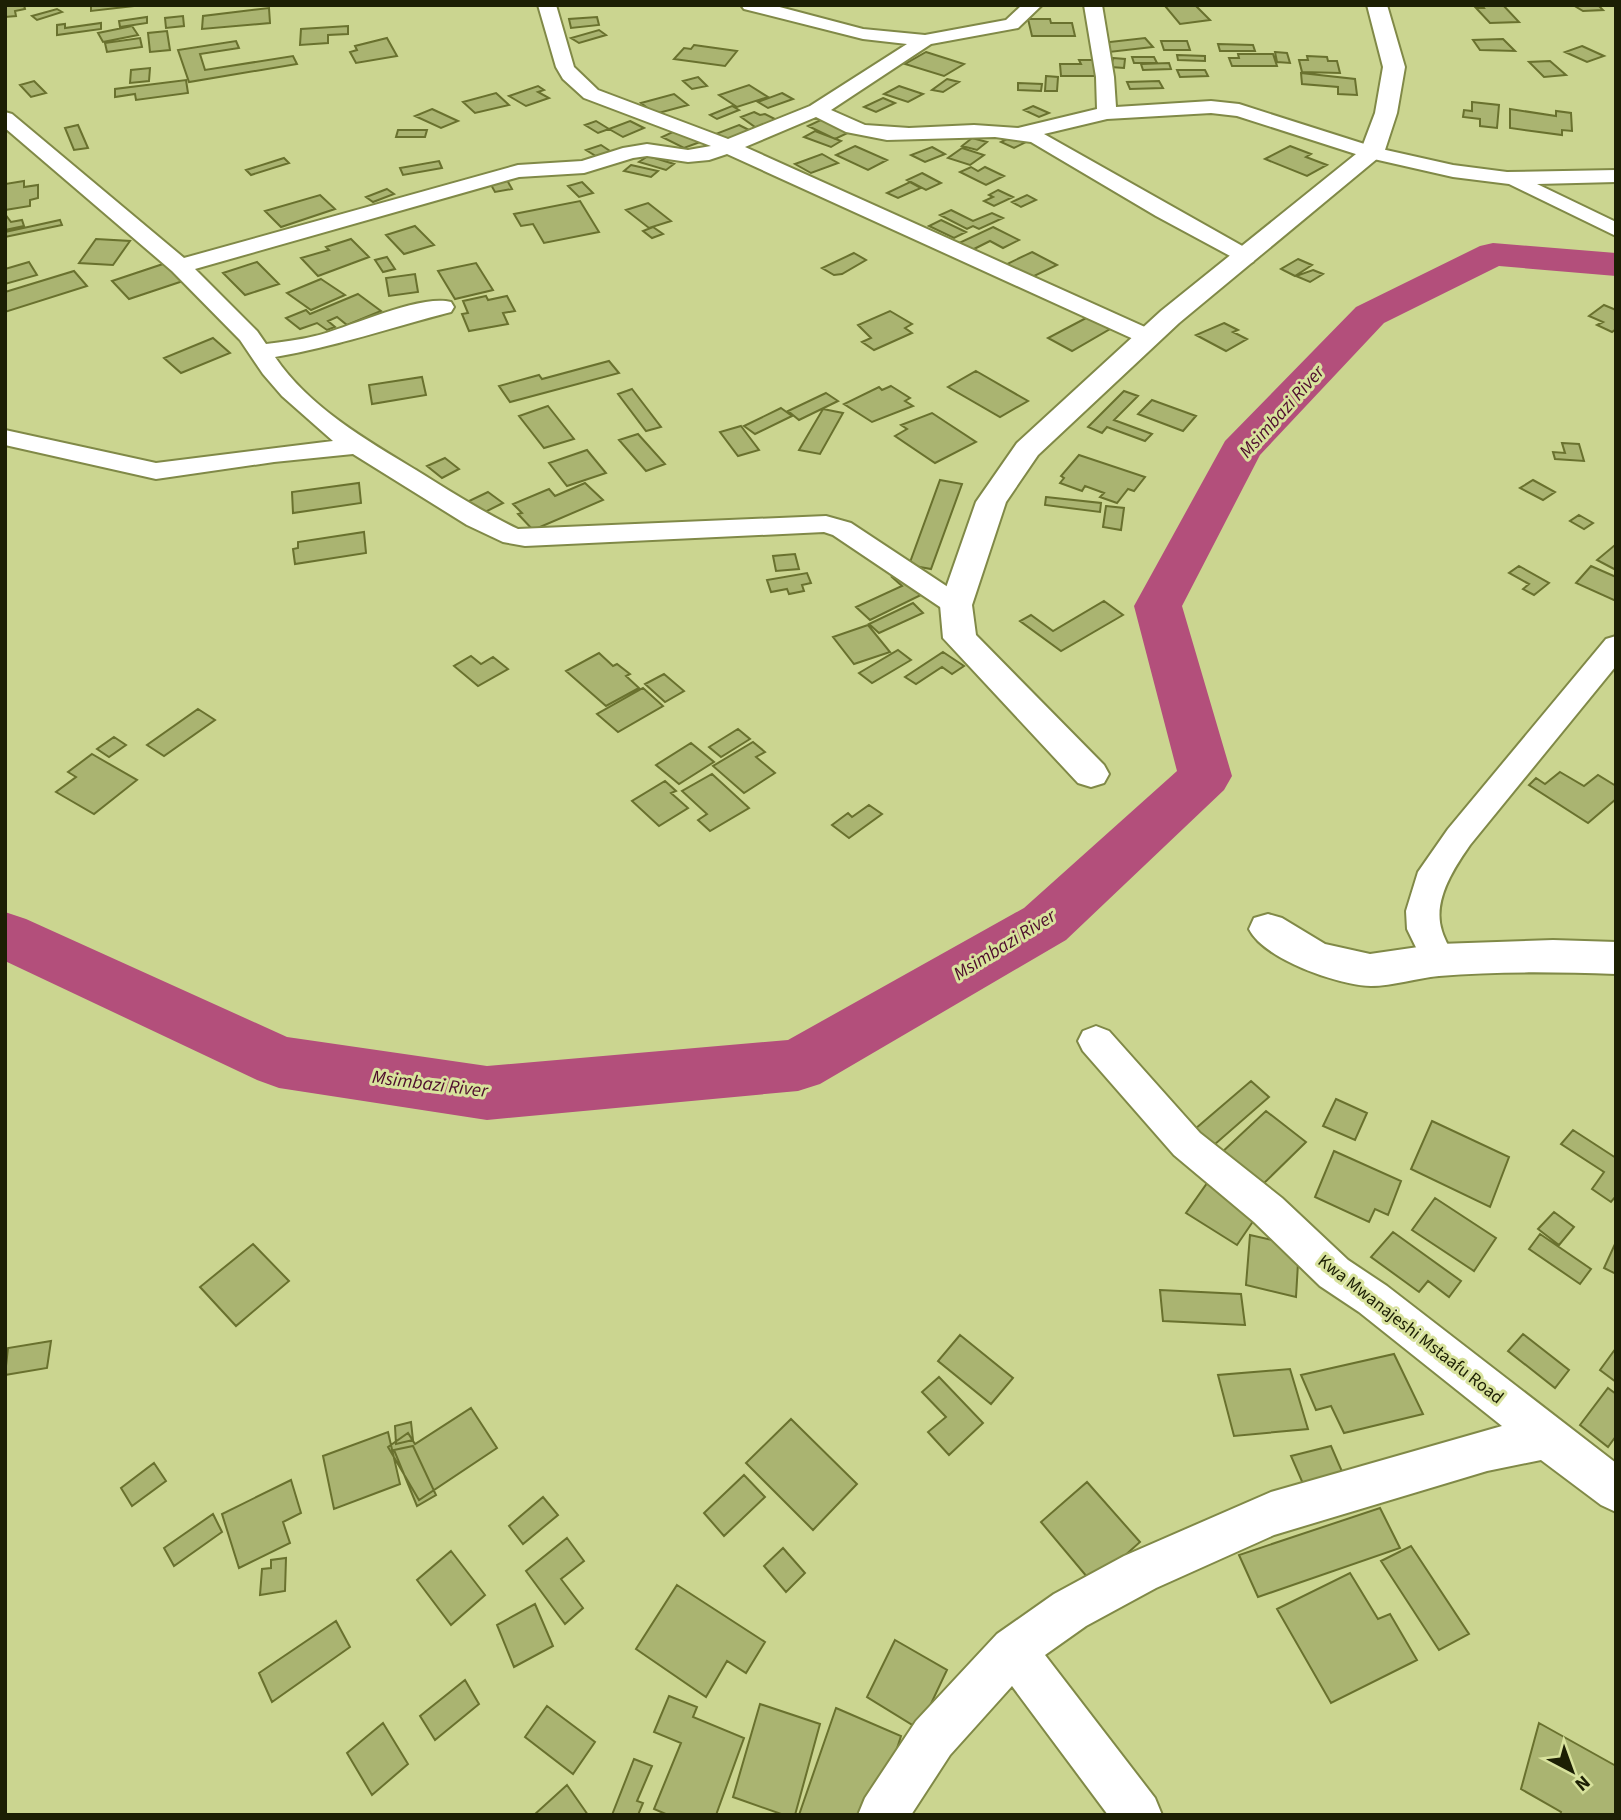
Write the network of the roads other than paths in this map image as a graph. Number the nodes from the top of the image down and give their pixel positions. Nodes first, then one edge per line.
1 (547, 5) edge
2 (750, 5) edge
3 (1033, 5) edge
4 (1093, 5) edge
5 (1377, 5) edge
6 (925, 40) junction
7 (817, 110) junction
8 (1107, 113) junction
9 (5, 118) edge
10 (1021, 133) junction
11 (729, 147) junction
12 (1372, 153) junction
13 (1616, 176) edge
14 (1507, 178) junction
15 (1616, 230) edge
16 (1245, 257) junction
17 (180, 267) junction
18 (443, 307) dead end
19 (1148, 337) junction
20 (262, 352) junction
21 (5, 437) edge
22 (355, 446) junction
23 (956, 605) junction
24 (1616, 646) edge
25 (1091, 774) dead end
26 (1268, 929) dead end
27 (1616, 958) edge
28 (1438, 960) junction
29 (1096, 1041) dead end
30 (1546, 1438) junction
31 (1616, 1490) edge
32 (1013, 1650) junction
33 (882, 1815) edge
34 (1138, 1815) edge

1 - 11 street
2 - 6 street
3 - 6 street
4 - 8 street
5 - 12 street
6 - 7 street
7 - 10 street
7 - 11 street
8 - 10 street
8 - 12 street
9 - 17 street
10 - 16 street
11 - 17 street
11 - 19 street
12 - 14 street
12 - 16 street
13 - 14 street
14 - 15 street
16 - 19 street
17 - 20 street
18 - 20 street
19 - 23 street
20 - 22 street
21 - 22 street
22 - 23 street
23 - 25 street
24 - 28 street
26 - 28 street
27 - 28 street
29 - 30 street, Kwa Mwanajeshi Mstaafu Road
30 - 31 street, Kwa Mwanajeshi Mstaafu Road
30 - 32 street
32 - 33 street
32 - 34 street

